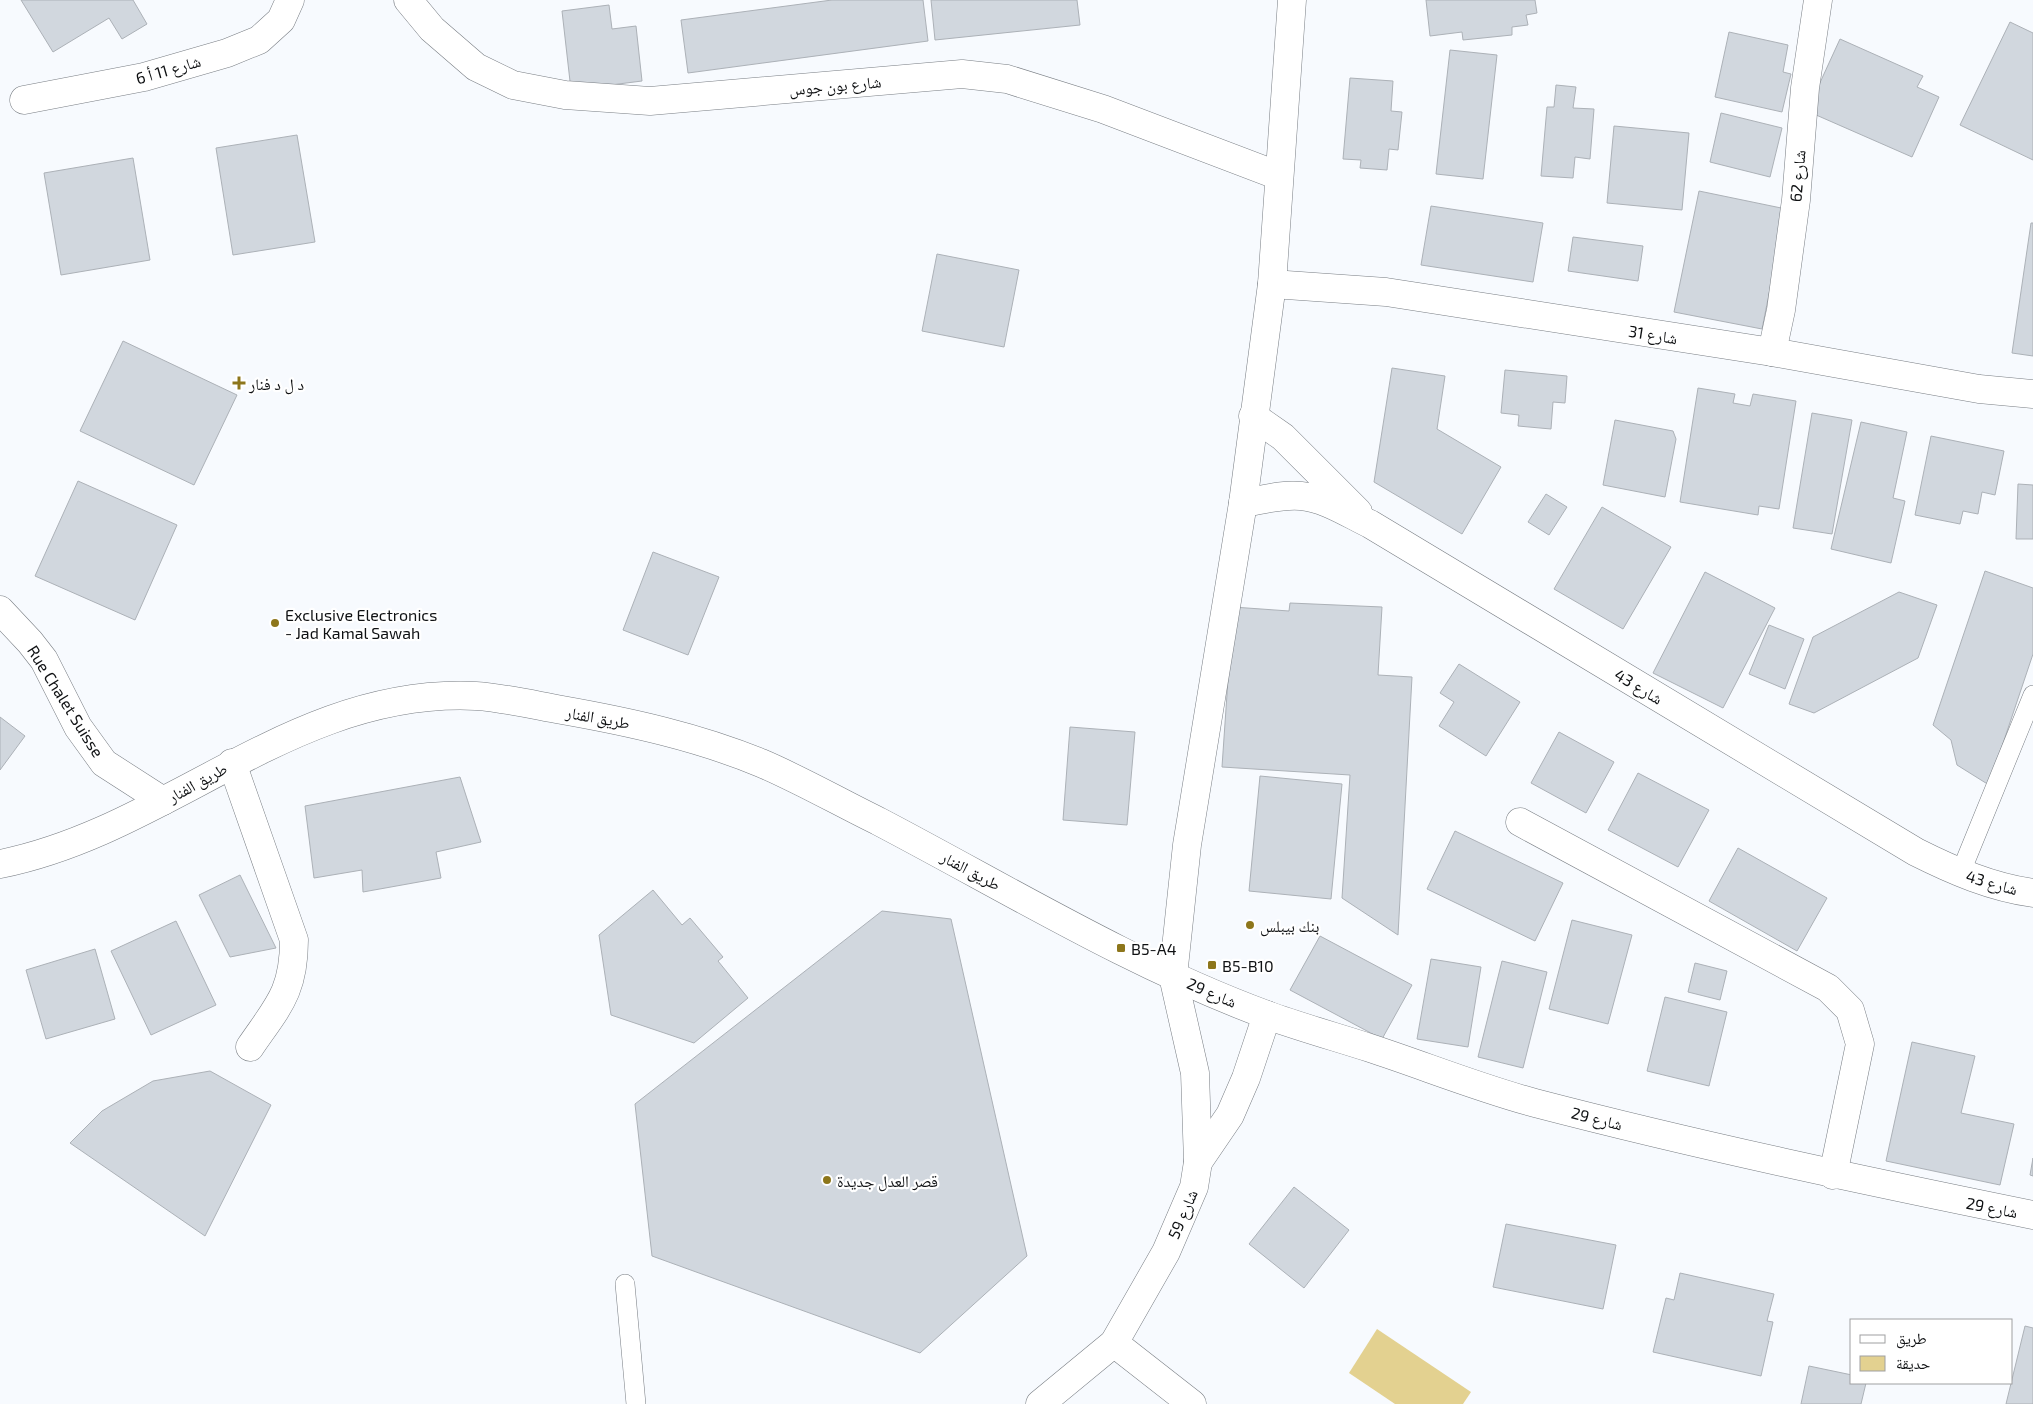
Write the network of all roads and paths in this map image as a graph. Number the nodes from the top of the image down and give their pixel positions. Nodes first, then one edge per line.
1 (290, 0) edge
2 (408, 0) edge
3 (1292, 0) edge
4 (1818, 0) edge
5 (24, 100) dead end
6 (1279, 176) junction
7 (1272, 284) junction
8 (1772, 352) junction
9 (2033, 394) edge
10 (1253, 416) junction
11 (1243, 503) junction
12 (1370, 524) junction
13 (0, 610) edge
14 (2033, 695) edge
15 (232, 763) junction
16 (163, 801) junction
17 (1520, 822) dead end
18 (0, 864) edge
19 (1960, 874) junction
20 (2033, 893) edge
21 (1173, 976) junction
22 (1267, 1015) junction
23 (250, 1047) dead end
24 (1198, 1162) junction
25 (1833, 1175) junction
26 (2033, 1215) edge
27 (625, 1284) dead end
28 (1114, 1343) junction
29 (636, 1404) edge
30 (1040, 1404) edge
31 (1192, 1404) edge

1 - 5 street, شارع 11 أ 6
2 - 6 street, شارع بون جوس
3 - 6 street, شارع 59
4 - 8 street, شارع 62
6 - 7 street, شارع 59
7 - 8 street, شارع 31
7 - 10 street, شارع 59
8 - 9 street, شارع 31
10 - 11 street, شارع 59
10 - 12 street
11 - 12 street, شارع 43
11 - 21 street, شارع 59
12 - 19 street, شارع 43
13 - 16 street, Rue Chalet Suisse
14 - 19 lane
15 - 16 street, طريق الفنار
15 - 21 street, طريق الفنار
15 - 23 street
16 - 18 street, طريق الفنار
17 - 25 street
19 - 20 street, شارع 43
21 - 22 street, شارع 29
21 - 24 street, شارع 59
22 - 24 street
22 - 25 street, شارع 29
24 - 28 street, شارع 59
25 - 26 street, شارع 29
27 - 29 lane
28 - 30 street, شارع 59
28 - 31 street

